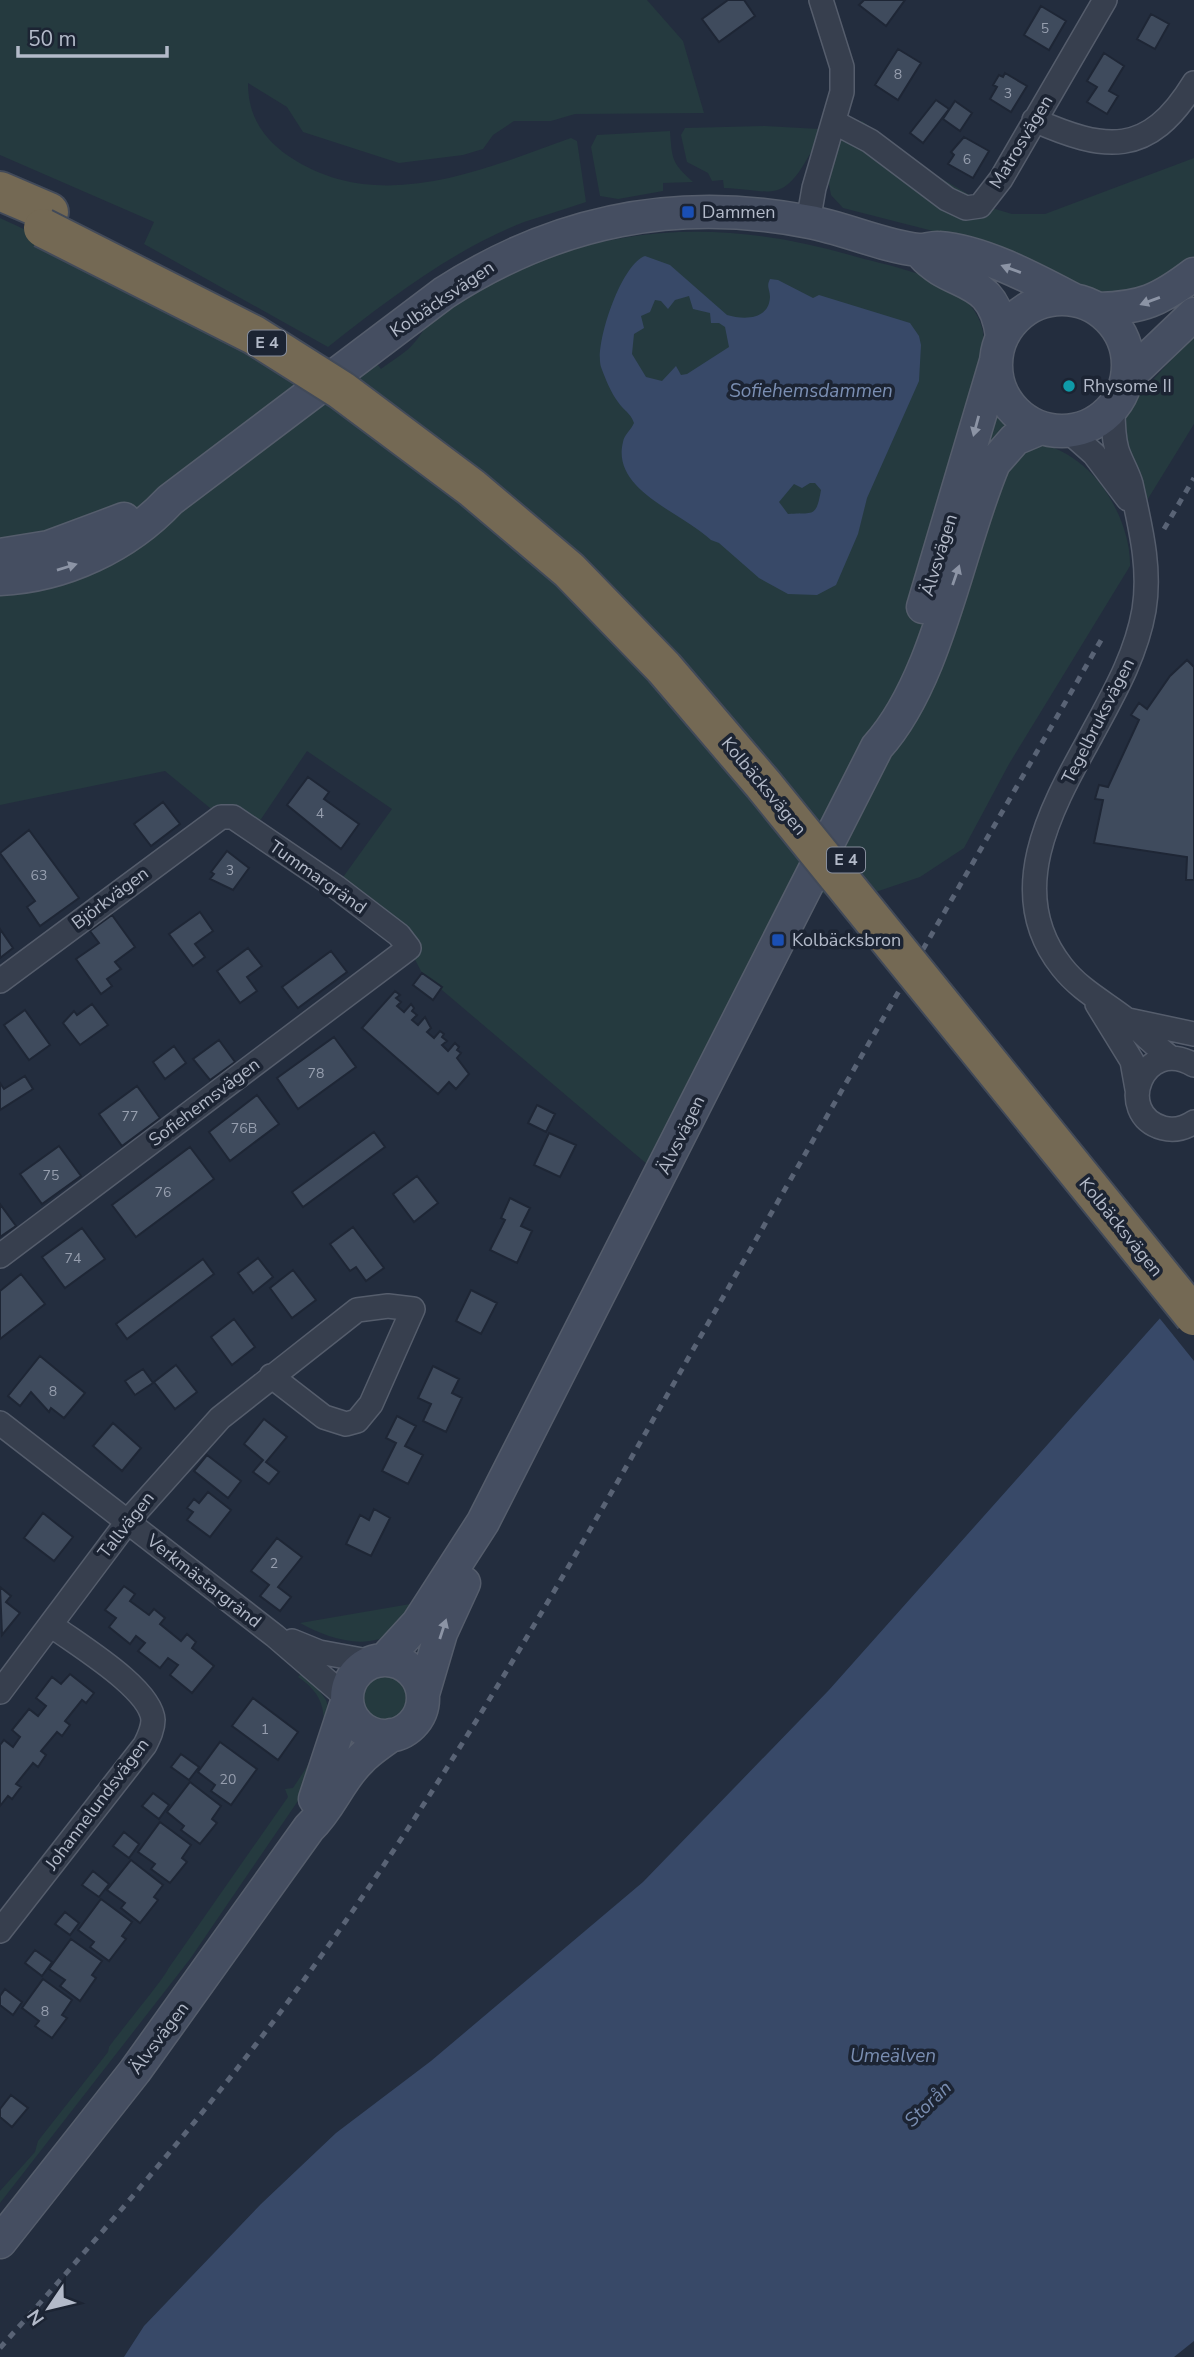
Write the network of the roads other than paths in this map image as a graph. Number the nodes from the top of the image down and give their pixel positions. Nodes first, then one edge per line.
1 (821, 0) edge
2 (1105, 0) edge
3 (1194, 83) edge
4 (1034, 120) junction
5 (834, 121) junction
6 (0, 191) edge
7 (30, 217) edge
8 (808, 222) junction
9 (919, 250) junction
10 (1194, 274) edge
11 (1085, 304) junction
12 (1194, 314) edge
13 (999, 349) junction
14 (1127, 378) junction
15 (1113, 408) junction
16 (1054, 429) junction
17 (170, 500) junction
18 (1134, 506) junction
19 (0, 555) edge
20 (0, 579) edge
21 (877, 747) junction
22 (220, 817) joint
23 (409, 948) joint
24 (0, 981) edge
25 (1094, 999) junction
26 (1128, 1020) junction
27 (1194, 1034) edge
28 (1186, 1060) edge
29 (1137, 1089) junction
30 (1194, 1122) edge
31 (0, 1256) edge
32 (1194, 1289) edge
33 (1194, 1316) edge
34 (271, 1376) junction
35 (0, 1423) edge
36 (128, 1521) junction
37 (483, 1522) junction
38 (51, 1625) junction
39 (275, 1636) junction
40 (379, 1660) junction
41 (0, 1692) edge
42 (423, 1694) junction
43 (347, 1700) junction
44 (391, 1735) junction
45 (309, 1828) junction
46 (0, 1931) edge
47 (0, 2242) edge

1 - 5 street
2 - 4 street, Matrosvägen
3 - 4 street
4 - 5 street, Matrosvägen
5 - 8 street
6 - 7 highway, Kolbäcksvägen / E 4
7 - 32 highway, Kolbäcksvägen / E 4
7 - 33 highway, Kolbäcksvägen / E 4, bridge
8 - 9 main road, Kolbäcksvägen
8 - 17 main road, Kolbäcksvägen
11 -> 9 main road, Kolbäcksvägen
9 - 13 main road, Kolbäcksvägen
10 -> 11 main road
11 - 13 main road
11 - 14 main road
12 - 14 main road
13 - 16 main road
13 -> 21 main road, Älvsvägen
14 - 15 main road
15 - 16 main road
15 - 18 street, Tegelbruksvägen
16 - 18 street, Tegelbruksvägen
21 -> 16 main road, Älvsvägen
17 - 19 main road, Kolbäcksvägen
20 -> 17 main road, Kolbäcksvägen
18 - 25 street, Tegelbruksvägen
21 - 37 main road, Älvsvägen
22 - 23 street, Tummargränd
22 - 24 street, Björkvägen
23 - 31 street, Sofiehemsvägen
25 - 26 street
25 - 29 street
26 - 27 street
26 - 28 street
28 - 29 street
29 - 30 street
34 - 34 street, Tallvägen
34 - 36 street, Tallvägen
35 - 36 street, Verkmästargränd
36 - 38 street, Tallvägen
36 - 39 street, Verkmästargränd
37 - 40 main road, Älvsvägen
42 -> 37 main road, Älvsvägen
38 - 41 street, Tallvägen
38 - 46 street, Johannelundsvägen
39 - 40 street, Verkmästargränd
39 - 43 street, Verkmästargränd
40 - 42 main road
40 - 43 main road
42 - 44 main road
43 - 44 main road
43 - 45 main road, Älvsvägen
44 - 45 main road, Älvsvägen
45 - 47 main road, Älvsvägen

